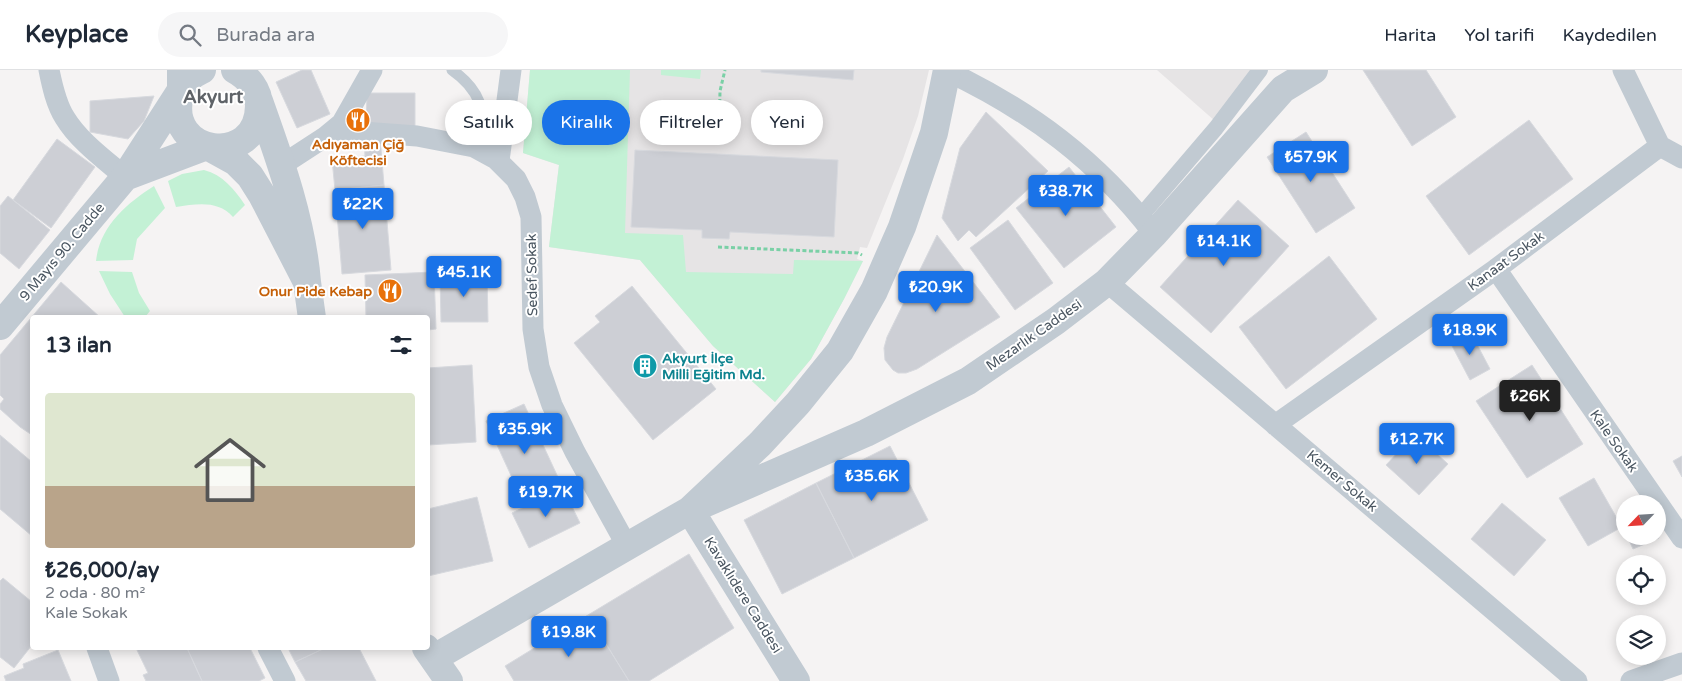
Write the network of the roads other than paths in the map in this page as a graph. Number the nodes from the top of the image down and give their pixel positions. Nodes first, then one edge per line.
1 (49, 70) edge
2 (202, 70) edge
3 (235, 70) edge
4 (372, 70) edge
5 (452, 70) edge
6 (511, 70) edge
7 (947, 70) edge
8 (1260, 70) edge
9 (1314, 70) edge
10 (1623, 70) edge
11 (181, 80) edge
12 (1290, 80) edge
13 (254, 87) edge
14 (335, 130) junction
15 (207, 146) junction
16 (1660, 146) junction
17 (493, 157) junction
18 (1682, 158) edge
19 (282, 165) junction
20 (125, 177) junction
21 (1147, 225) junction
22 (1496, 269) junction
23 (307, 282) junction
24 (1107, 282) junction
25 (312, 315) edge
26 (0, 326) edge
27 (1275, 425) junction
28 (690, 510) junction
29 (1682, 538) edge
30 (627, 546) junction
31 (98, 650) edge
32 (269, 650) edge
33 (430, 653) edge
34 (1682, 663) edge
35 (109, 681) edge
36 (285, 681) edge
37 (449, 681) edge
38 (796, 681) edge
39 (1577, 681) edge
40 (1631, 681) edge

1 - 20 street
2 - 11 street, 9 Mayıs 90. Cadde
3 - 13 street
4 - 14 street
5 - 17 lane
6 - 17 street
7 - 21 street
7 - 28 street
8 - 21 street
9 - 12 street, Mezarlık Caddesi
10 - 16 street
11 - 15 street
11 - 20 street, 9 Mayıs 90. Cadde
12 - 21 street, Mezarlık Caddesi
13 - 15 street
13 - 19 street
14 - 17 street, Sedef Sokak
14 - 19 street
15 - 20 street, 9 Mayıs 90. Cadde
15 - 23 street
16 - 18 street
16 - 22 street, Kanaat Sokak
17 - 30 street, Sedef Sokak
19 - 23 street
20 - 26 street, 9 Mayıs 90. Cadde
21 - 24 street, Mezarlık Caddesi
22 - 27 street, Kanaat Sokak
22 - 29 street, Kale Sokak
23 - 25 street
24 - 27 street, Kemer Sokak
24 - 28 street, Mezarlık Caddesi
27 - 39 street, Kemer Sokak
28 - 30 street
28 - 38 street, Kavaklıdere Caddesi
30 - 33 street
31 - 35 street
32 - 36 street
33 - 37 street
34 - 40 street

